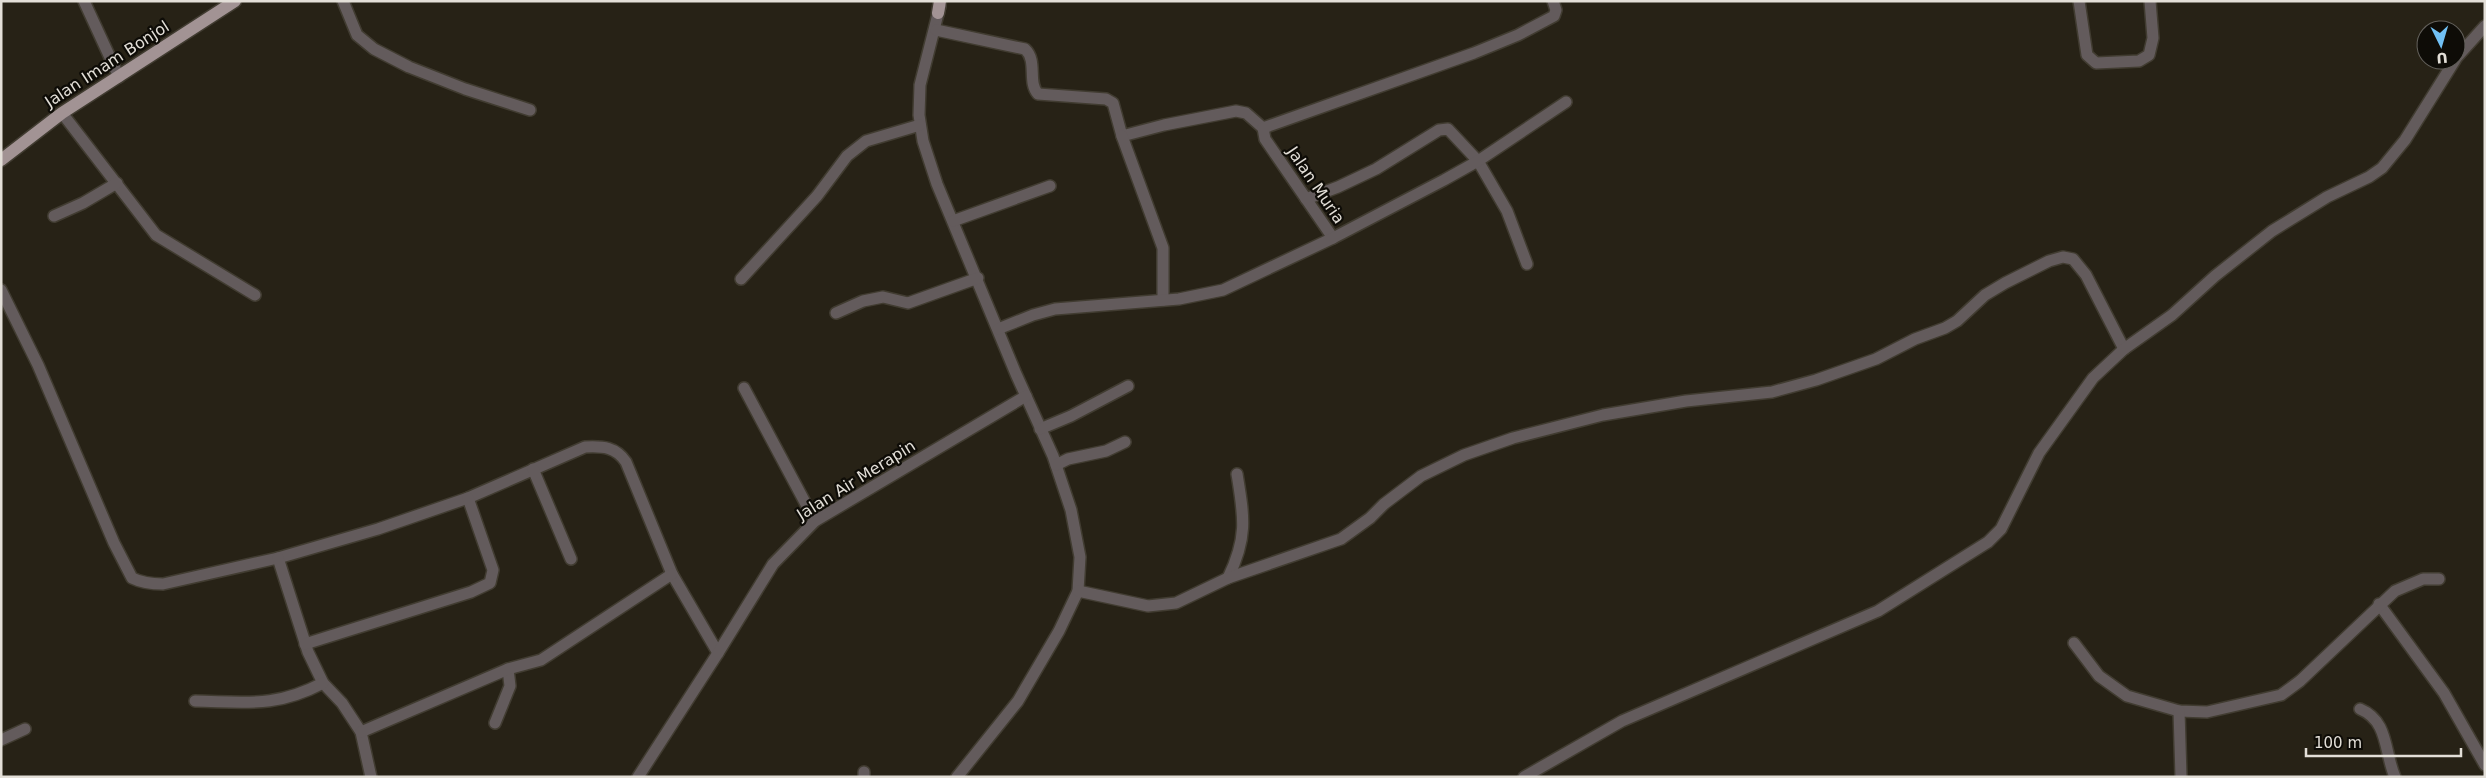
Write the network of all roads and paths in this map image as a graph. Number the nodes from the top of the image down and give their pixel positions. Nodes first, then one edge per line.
1 (84, 1) edge
2 (235, 1) edge
3 (344, 1) edge
4 (950, 1) edge
5 (1553, 1) edge
6 (2079, 1) edge
7 (2150, 1) edge
8 (939, 14) edge
9 (2485, 26) edge
10 (2466, 47) edge
11 (2448, 70) edge
12 (118, 76) junction
13 (1566, 102) dead end
14 (530, 110) dead end
15 (62, 113) junction
16 (920, 125) junction
17 (1263, 128) junction
18 (1122, 136) junction
19 (1, 160) edge
20 (1478, 161) junction
21 (117, 183) junction
22 (1050, 186) dead end
23 (1306, 199) junction
24 (54, 216) dead end
25 (953, 221) junction
26 (1333, 238) junction
27 (1527, 264) dead end
28 (978, 278) junction
29 (740, 279) dead end
30 (1, 290) edge
31 (255, 294) dead end
32 (1162, 300) junction
33 (836, 312) dead end
34 (998, 329) junction
35 (2124, 349) junction
36 (1128, 386) dead end
37 (744, 388) dead end
38 (1026, 396) junction
39 (1040, 429) junction
40 (1125, 442) dead end
41 (1056, 465) junction
42 (533, 469) junction
43 (1237, 474) dead end
44 (468, 498) junction
45 (815, 521) junction
46 (278, 558) junction
47 (571, 559) dead end
48 (672, 574) junction
49 (1228, 578) junction
50 (2439, 579) dead end
51 (1078, 591) junction
52 (2379, 604) junction
53 (2074, 643) dead end
54 (306, 644) junction
55 (718, 653) junction
56 (508, 669) junction
57 (323, 683) junction
58 (195, 701) dead end
59 (2360, 709) dead end
60 (2179, 711) junction
61 (495, 723) dead end
62 (25, 729) dead end
63 (360, 732) junction
64 (1, 740) edge
65 (2485, 765) edge
66 (371, 777) edge
67 (638, 777) edge
68 (957, 777) edge
69 (1524, 777) edge
70 (2181, 777) edge
71 (2395, 777) edge

1 - 12 street
2 - 12 main road, Jalan Imam Bonjol
3 - 14 street
4 - 8 street
5 - 17 street
6 - 7 street
8 - 16 street
8 - 18 street
9 - 10 street
11 - 35 street
12 - 15 main road, Jalan Imam Bonjol
13 - 20 street
15 - 19 main road, Jalan Imam Bonjol
15 - 21 street
16 - 25 street
16 - 29 street
17 - 18 street
17 - 23 street, Jalan Muria
18 - 32 street
20 - 23 street
20 - 26 street
20 - 27 street
21 - 24 street
21 - 31 street
22 - 25 street
23 - 26 street, Jalan Muria
25 - 28 street
26 - 32 street, Jalan Muria
28 - 33 street
28 - 34 street
30 - 46 street
32 - 34 street, Jalan Muria
34 - 38 street
35 - 49 street
35 - 69 street
36 - 39 street
37 - 45 street
38 - 39 street
38 - 45 street, Jalan Air Merapin
39 - 41 street
40 - 41 street
41 - 51 street
42 - 44 street
42 - 47 street
42 - 48 street
43 - 49 street
44 - 46 street
44 - 54 street
45 - 55 street, Jalan Air Merapin
46 - 54 street
48 - 55 street
48 - 56 street
49 - 51 street
50 - 52 street
51 - 68 street
52 - 60 street
52 - 65 street
53 - 60 street
54 - 57 street
55 - 67 street, Jalan Air Merapin
56 - 61 street
56 - 63 street
57 - 58 street
57 - 63 street
59 - 71 street
60 - 70 street
62 - 64 street
63 - 66 street

